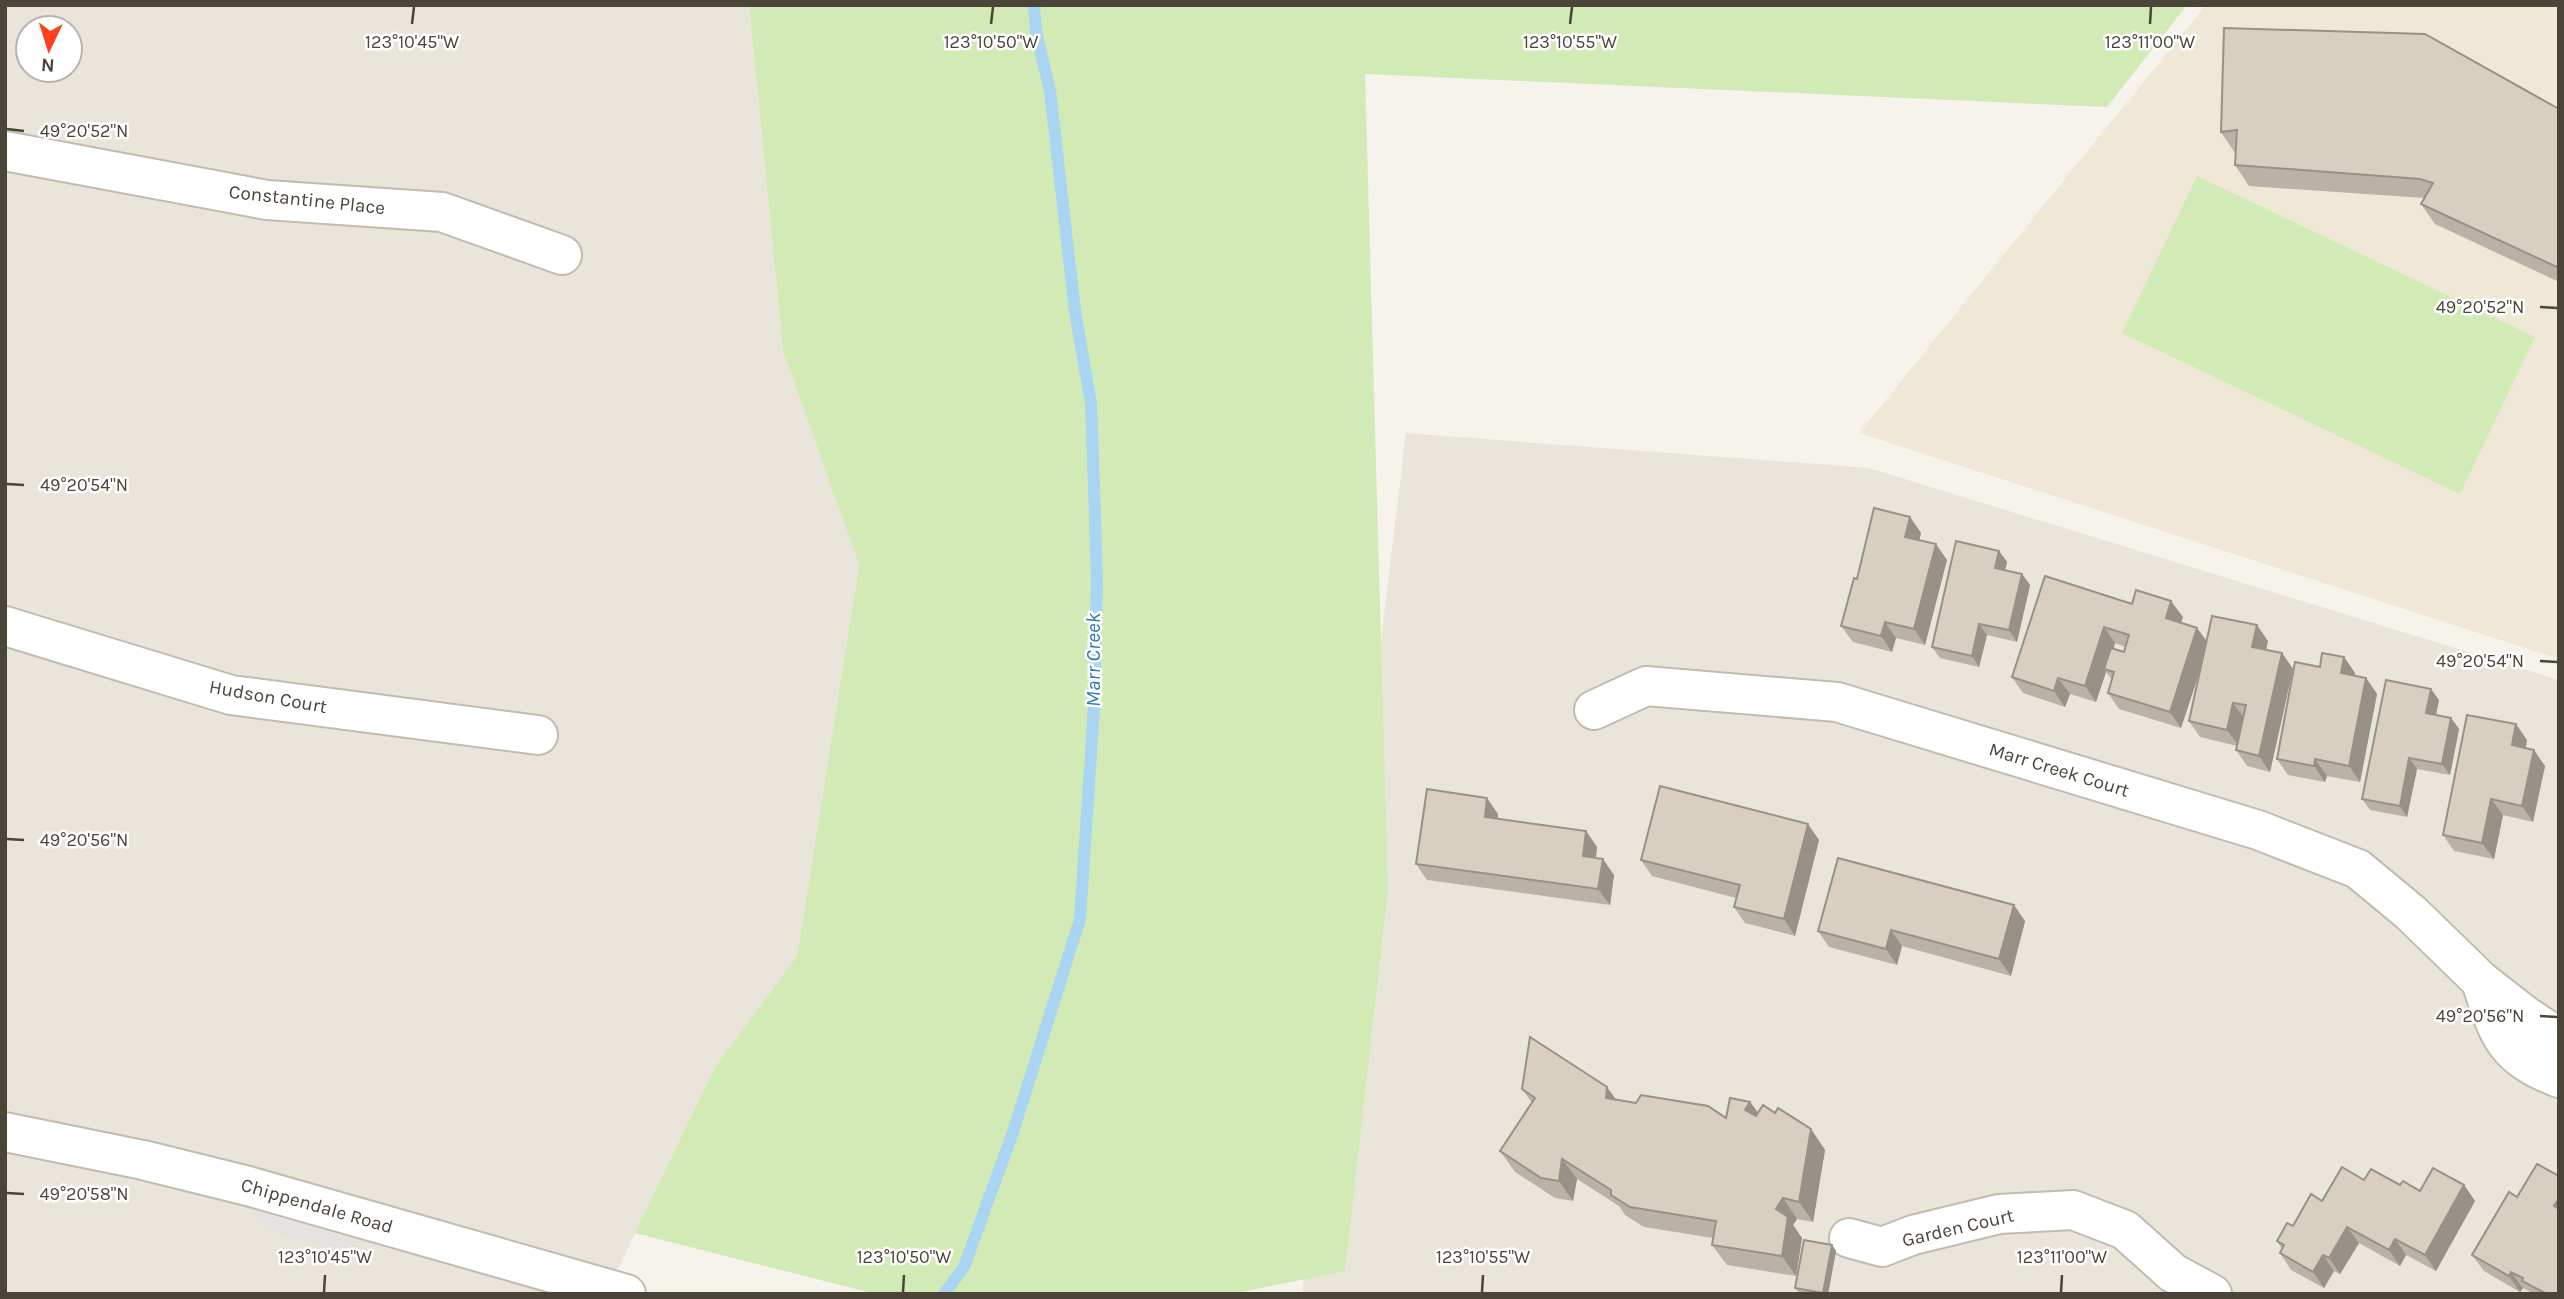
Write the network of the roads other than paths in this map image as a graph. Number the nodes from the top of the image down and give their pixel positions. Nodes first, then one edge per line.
1 (5, 151) edge
2 (562, 255) dead end
3 (5, 626) edge
4 (1594, 710) dead end
5 (538, 735) dead end
6 (2481, 981) junction
7 (2559, 1038) edge
8 (2559, 1078) edge
9 (5, 1132) edge
10 (1849, 1238) dead end
11 (626, 1294) edge
12 (2212, 1294) edge

1 - 2 street, Constantine Place
3 - 5 street, Hudson Court
4 - 6 street, Marr Creek Court
6 - 7 street, Marr Creek Court
6 - 8 street, Marr Creek Court
9 - 11 street, Chippendale Road
10 - 12 street, Garden Court

